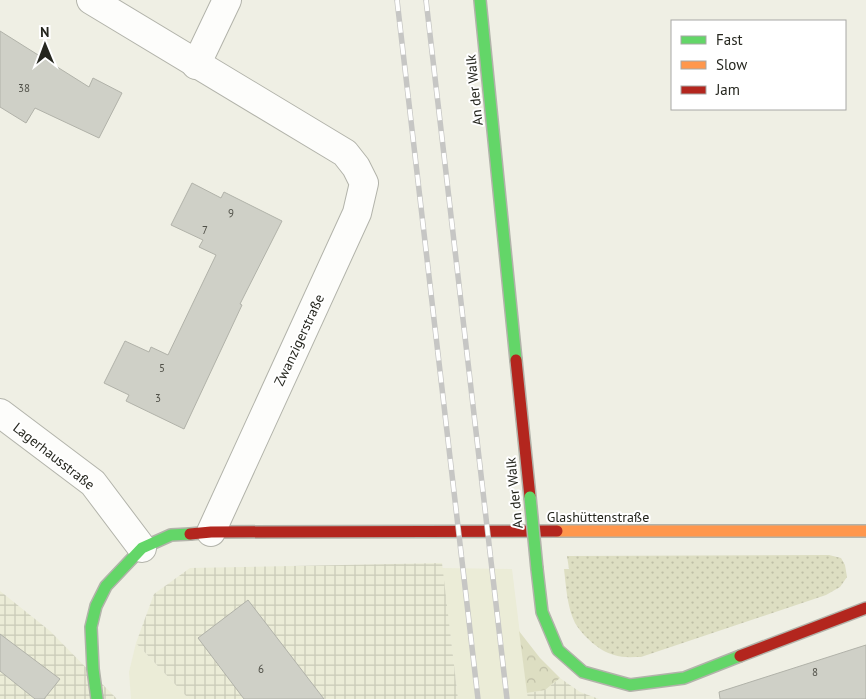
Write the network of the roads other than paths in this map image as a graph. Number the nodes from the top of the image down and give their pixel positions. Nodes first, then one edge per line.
1 (91, 0) edge
2 (228, 0) edge
3 (480, 0) edge
4 (196, 65) junction
5 (0, 413) edge
6 (866, 531) edge
7 (211, 532) junction
8 (142, 548) junction
9 (866, 608) edge
10 (97, 699) edge

1 - 4 street, Zwanzigerstraße
2 - 4 street
3 - 9 street, An der Walk, bridge
4 - 7 street, Zwanzigerstraße
5 - 8 street, Lagerhausstraße
6 - 7 street, Glashüttenstraße
7 - 8 street
8 - 10 street

